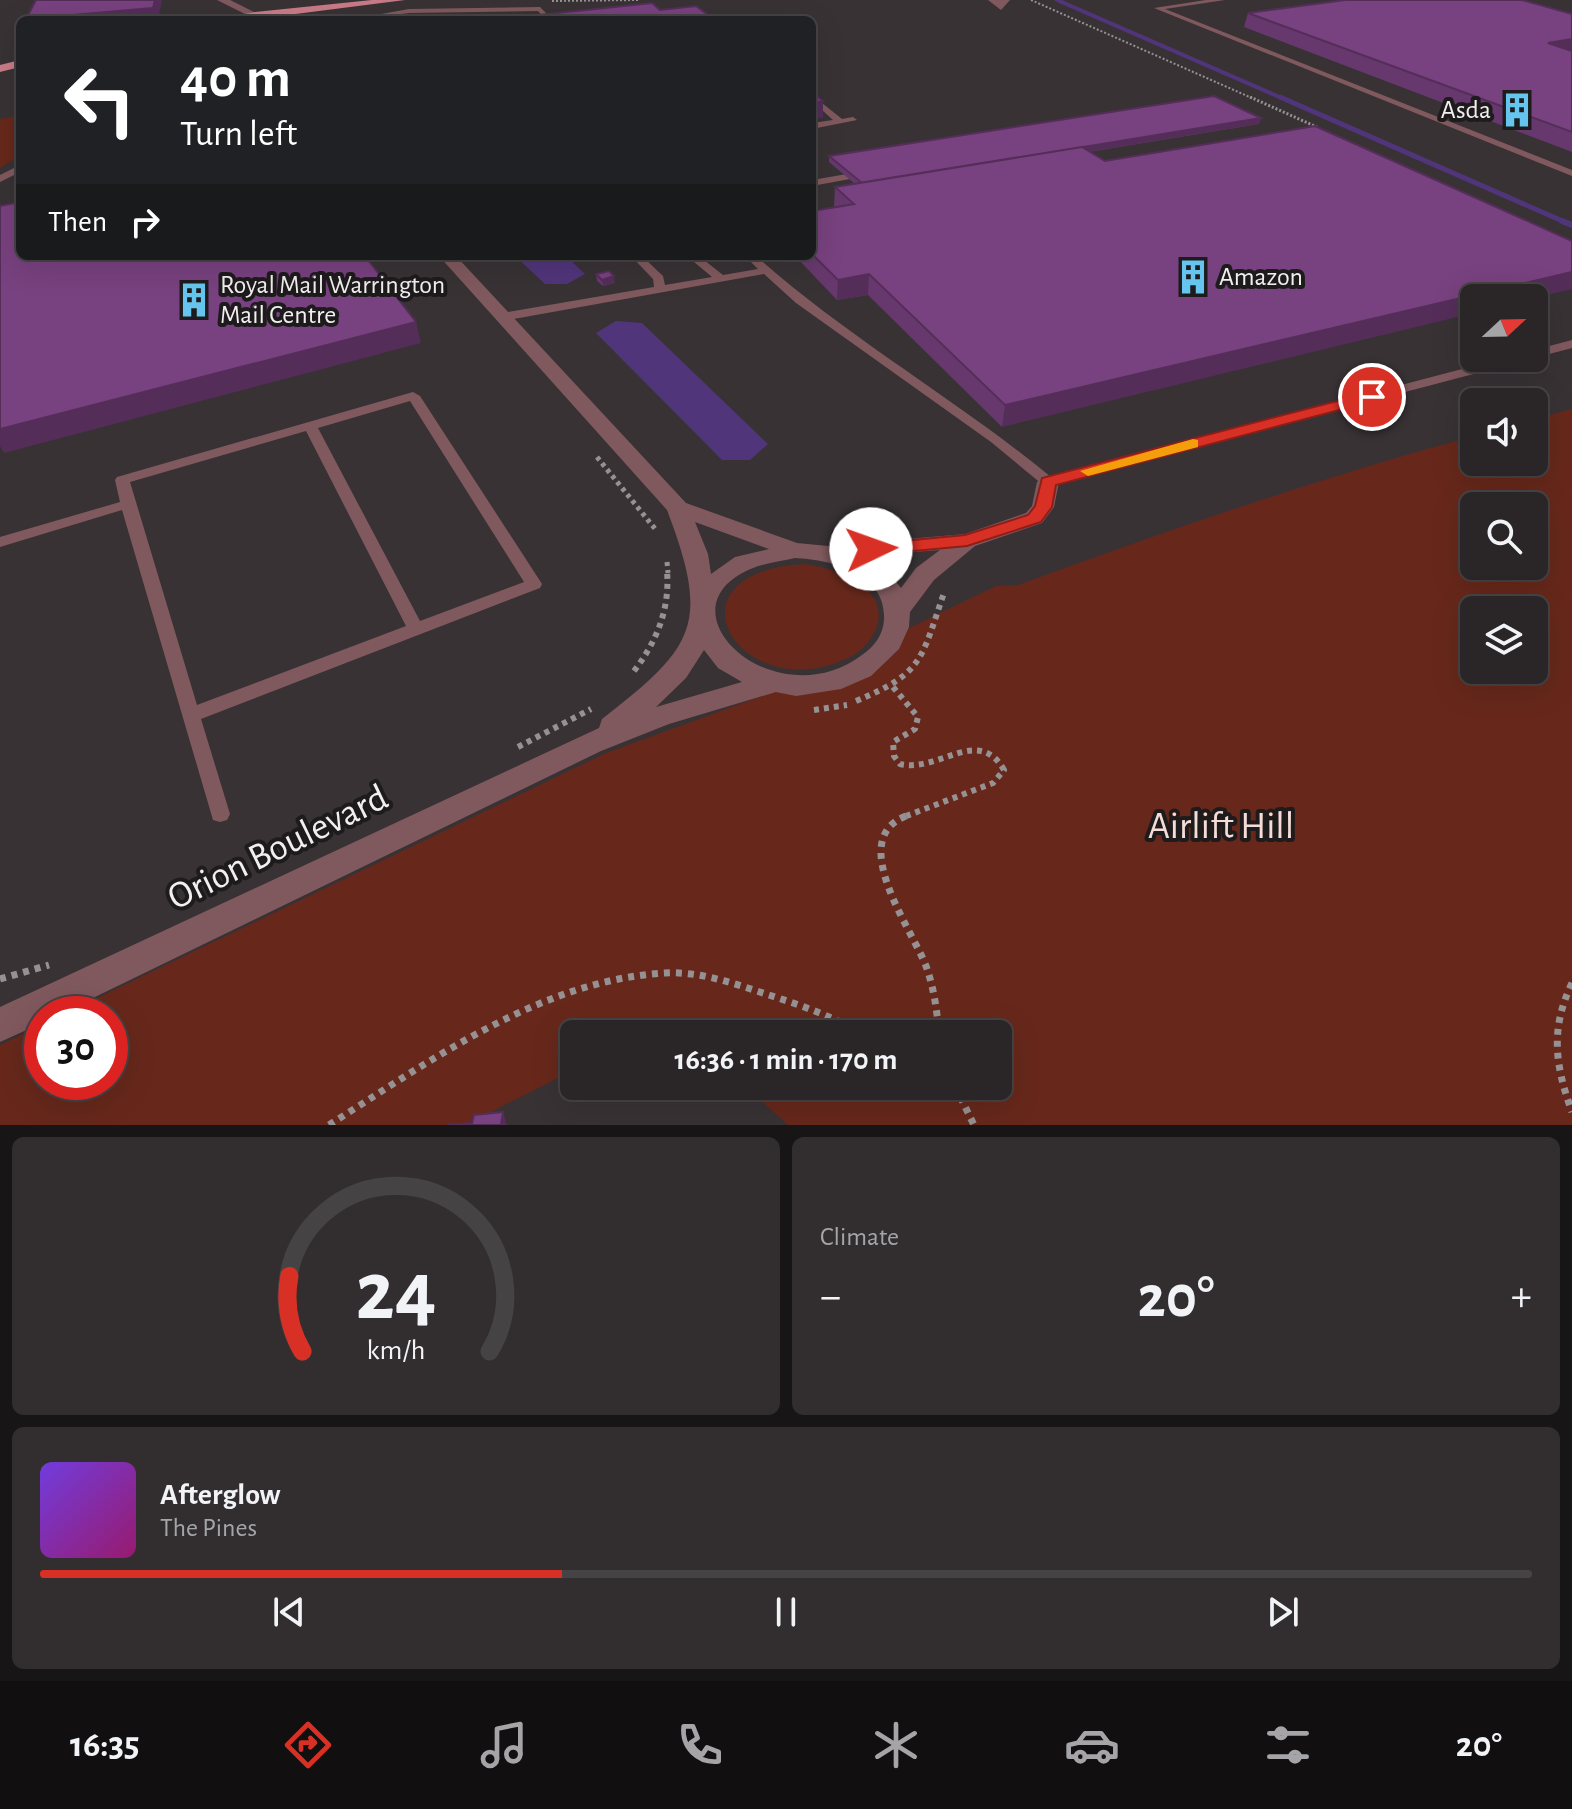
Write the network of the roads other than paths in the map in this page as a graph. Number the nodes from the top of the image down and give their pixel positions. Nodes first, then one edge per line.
1 (400, 0) edge
2 (467, 0) edge
3 (993, 0) edge
4 (1005, 0) edge
5 (1222, 0) edge
6 (225, 3) edge
7 (460, 10) junction
8 (310, 11) junction
9 (257, 15) junction
10 (250, 16) edge
11 (260, 16) edge
12 (290, 16) edge
13 (373, 16) edge
14 (546, 16) edge
15 (816, 101) edge
16 (853, 120) dead end
17 (840, 122) junction
18 (816, 125) edge
19 (1572, 173) edge
20 (845, 175) edge
21 (816, 179) edge
22 (451, 260) edge
23 (640, 260) edge
24 (697, 260) edge
25 (754, 260) edge
26 (764, 271) junction
27 (720, 278) junction
28 (660, 289) junction
29 (502, 317) junction
30 (1572, 344) edge
31 (1548, 350) edge
32 (1466, 372) edge
33 (310, 426) junction
34 (1048, 482) junction
35 (128, 504) junction
36 (678, 508) junction
37 (967, 541) junction
38 (0, 542) edge
39 (805, 550) junction
40 (898, 610) junction
41 (702, 615) junction
42 (416, 629) junction
43 (775, 682) junction
44 (191, 715) junction
45 (591, 743) junction
46 (220, 814) dead end
47 (0, 1025) edge

1 - 8 main road
2 - 7 lane
3 - 4 street
5 - 19 lane
6 - 9 street
7 - 13 lane
7 - 14 lane
8 - 9 main road
8 - 12 main road
9 - 10 main road
9 - 11 main road
15 - 17 lane
16 - 17 lane
17 - 18 lane
20 - 21 lane
22 - 29 street
23 - 28 lane
24 - 27 lane
25 - 26 lane
26 - 27 lane
26 - 34 lane
27 - 28 lane
28 - 29 lane
29 - 36 street
30 - 31 lane
32 - 34 lane
33 - 35 lane
33 - 42 lane
33 - 42 lane
34 - 37 street
35 - 38 lane
35 - 44 lane
36 - 39 street
36 - 41 street
37 - 39 street
37 - 40 street
39 - 40 street
39 - 41 street
40 - 43 street
41 - 43 street
41 - 45 street, Orion Boulevard
42 - 44 lane
43 - 45 street, Orion Boulevard
44 - 46 lane
45 - 47 street, Orion Boulevard

